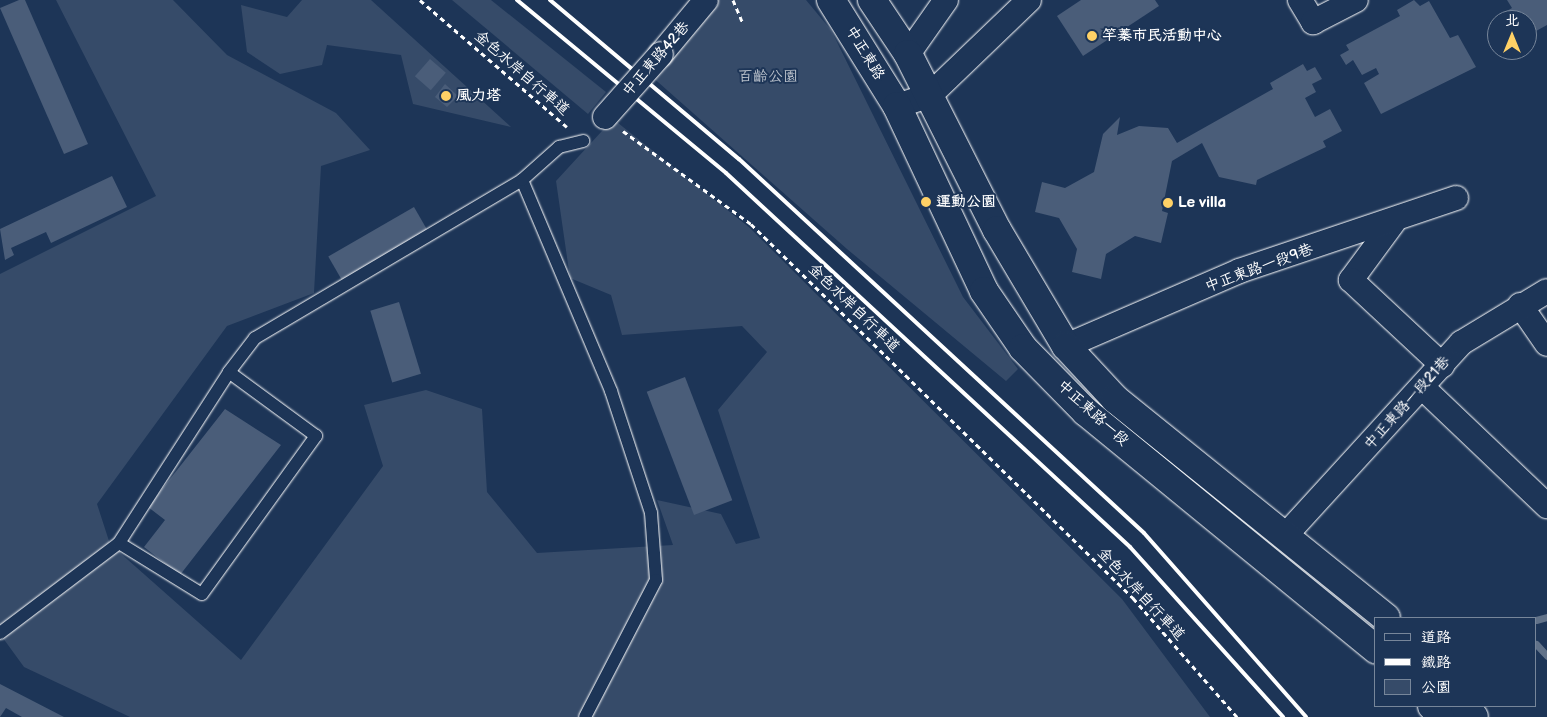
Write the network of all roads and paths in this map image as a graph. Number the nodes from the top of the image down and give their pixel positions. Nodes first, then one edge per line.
1 (420, 0) edge
2 (706, 0) edge
3 (733, 0) edge
4 (831, 0) edge
5 (872, 0) edge
6 (946, 0) edge
7 (1030, 0) edge
8 (1300, 0) edge
9 (1356, 0) edge
10 (743, 23) dead end
11 (908, 54) junction
12 (930, 95) junction
13 (897, 106) junction
14 (605, 118) joint
15 (583, 141) joint
16 (522, 180) junction
17 (1456, 198) dead end
18 (1393, 223) junction
19 (1547, 291) edge
20 (1520, 305) junction
21 (1547, 344) edge
22 (1066, 346) junction
23 (1442, 365) junction
24 (230, 372) junction
25 (1422, 387) junction
26 (1547, 506) edge
27 (1284, 536) junction
28 (119, 543) junction
29 (1385, 617) edge
30 (0, 634) edge
31 (1374, 647) edge
32 (585, 717) edge
33 (1237, 717) edge

1 - 15 path, 金色水岸自行車道
2 - 14 street, 中正東路42巷, bridge
3 - 10 path
4 - 13 main road, 中正東路
5 - 11 main road
6 - 11 street
7 - 12 street
8 - 9 street
11 - 12 main road
12 - 13 street
12 - 22 main road, 中正東路一段
13 - 31 main road, 中正東路一段
14 - 33 path, 金色水岸自行車道
15 - 16 lane
16 - 24 lane
16 - 32 lane
17 - 18 street, 中正東路一段9巷
18 - 22 street, 中正東路一段9巷
18 - 23 street
19 - 20 street, 中正東路一段21巷
20 - 21 street
20 - 23 street, 中正東路一段21巷
22 - 27 main road, 中正東路一段
23 - 25 street, 中正東路一段21巷
24 - 28 lane
24 - 28 lane
25 - 26 street
25 - 27 street, 中正東路一段21巷
27 - 29 main road, 中正東路一段
28 - 30 lane

